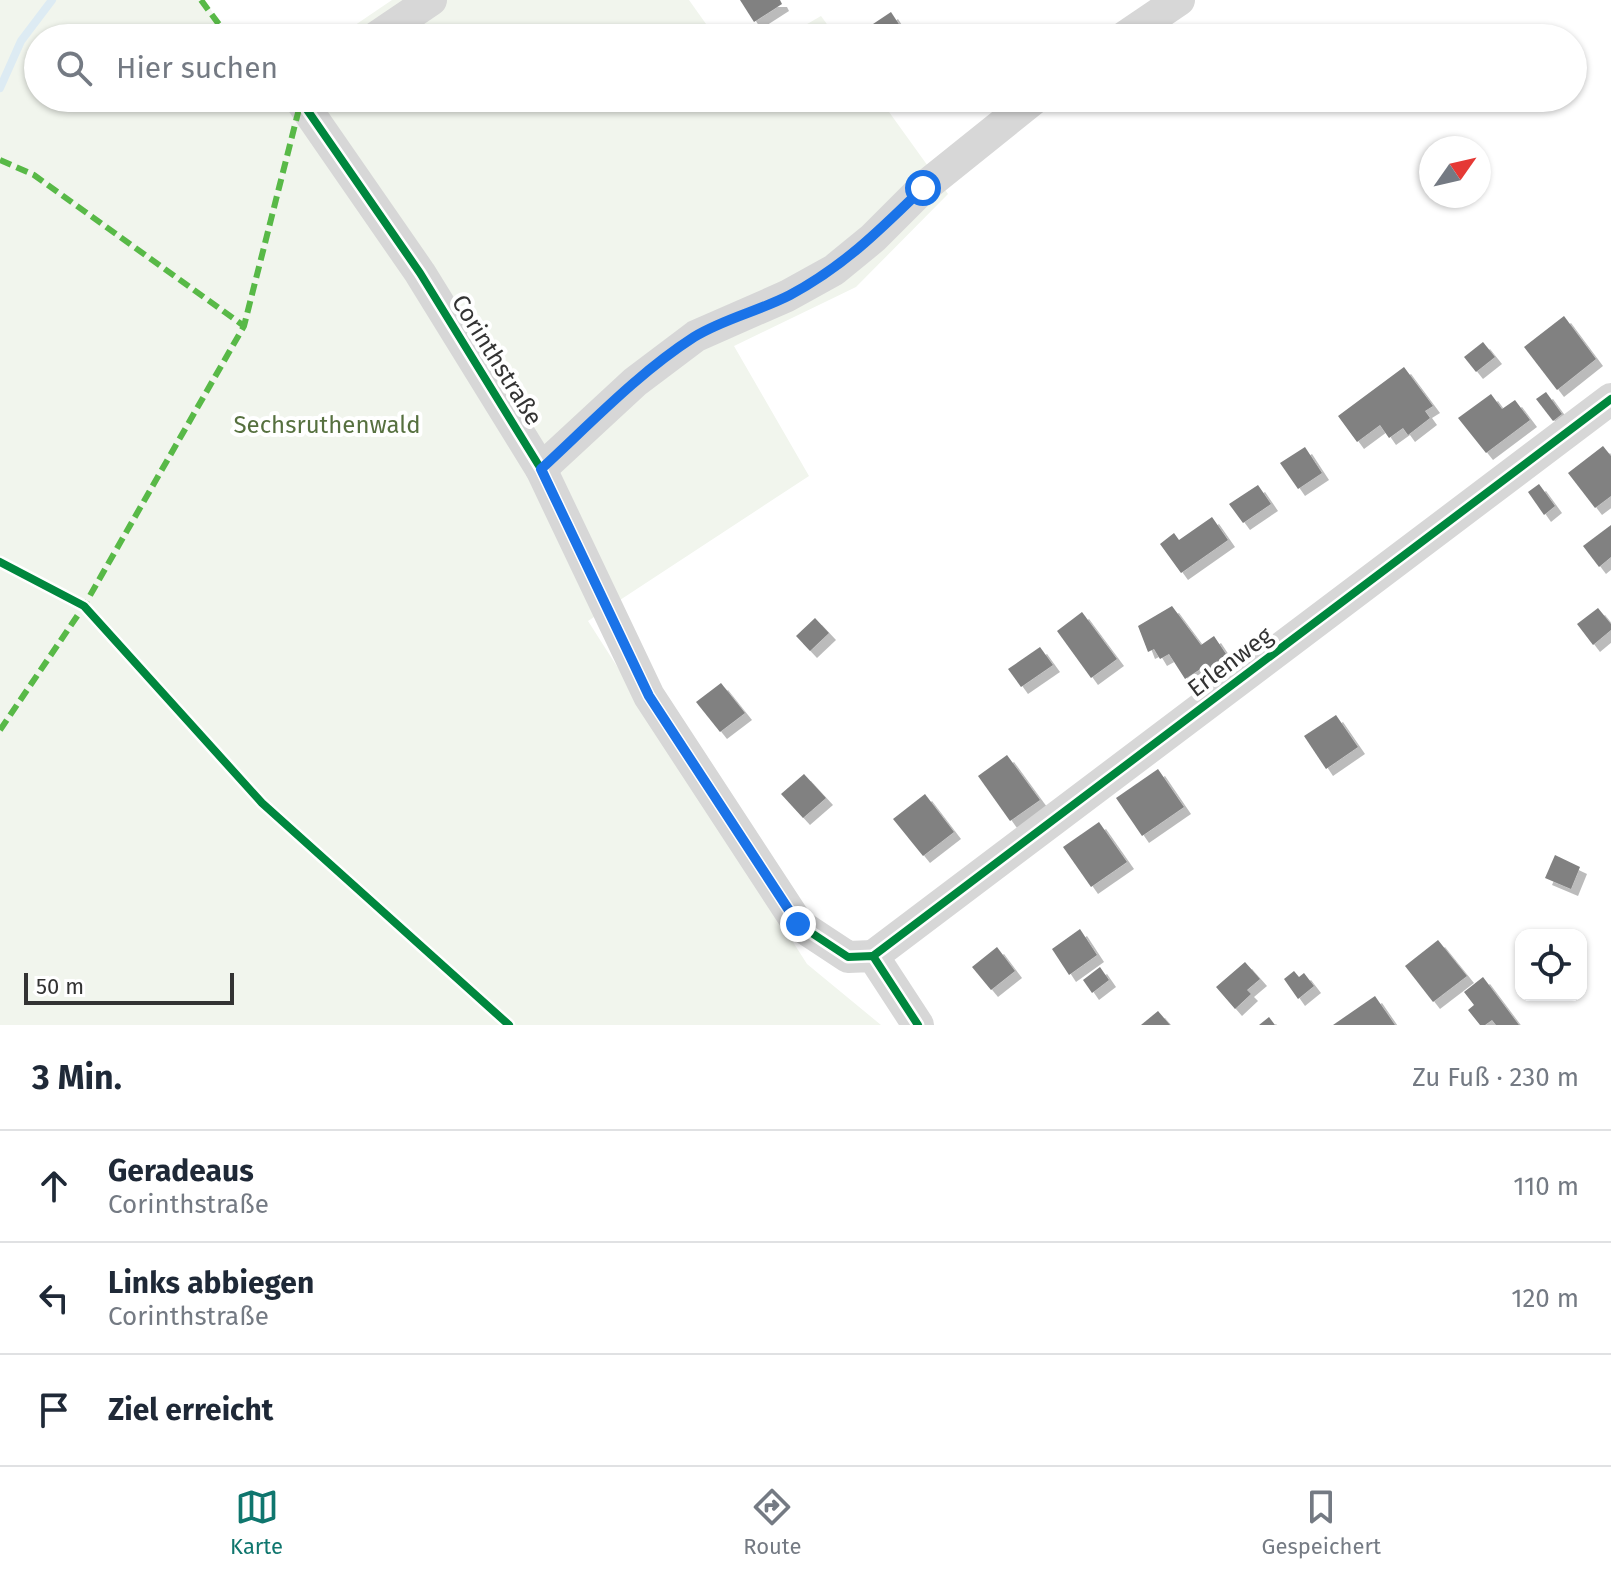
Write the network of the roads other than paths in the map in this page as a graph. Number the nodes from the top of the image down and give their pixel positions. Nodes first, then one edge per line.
1 (431, 0) edge
2 (1179, 0) edge
3 (396, 24) edge
4 (1144, 24) edge
5 (309, 112) edge
6 (1018, 112) edge
7 (1611, 399) edge
8 (541, 469) junction
9 (873, 956) junction
10 (918, 1025) edge

1 - 3 street
2 - 4 street
5 - 8 street, Corinthstraße
6 - 8 street, Corinthstraße
7 - 9 street, Erlenweg
8 - 9 street, Corinthstraße
9 - 10 street

